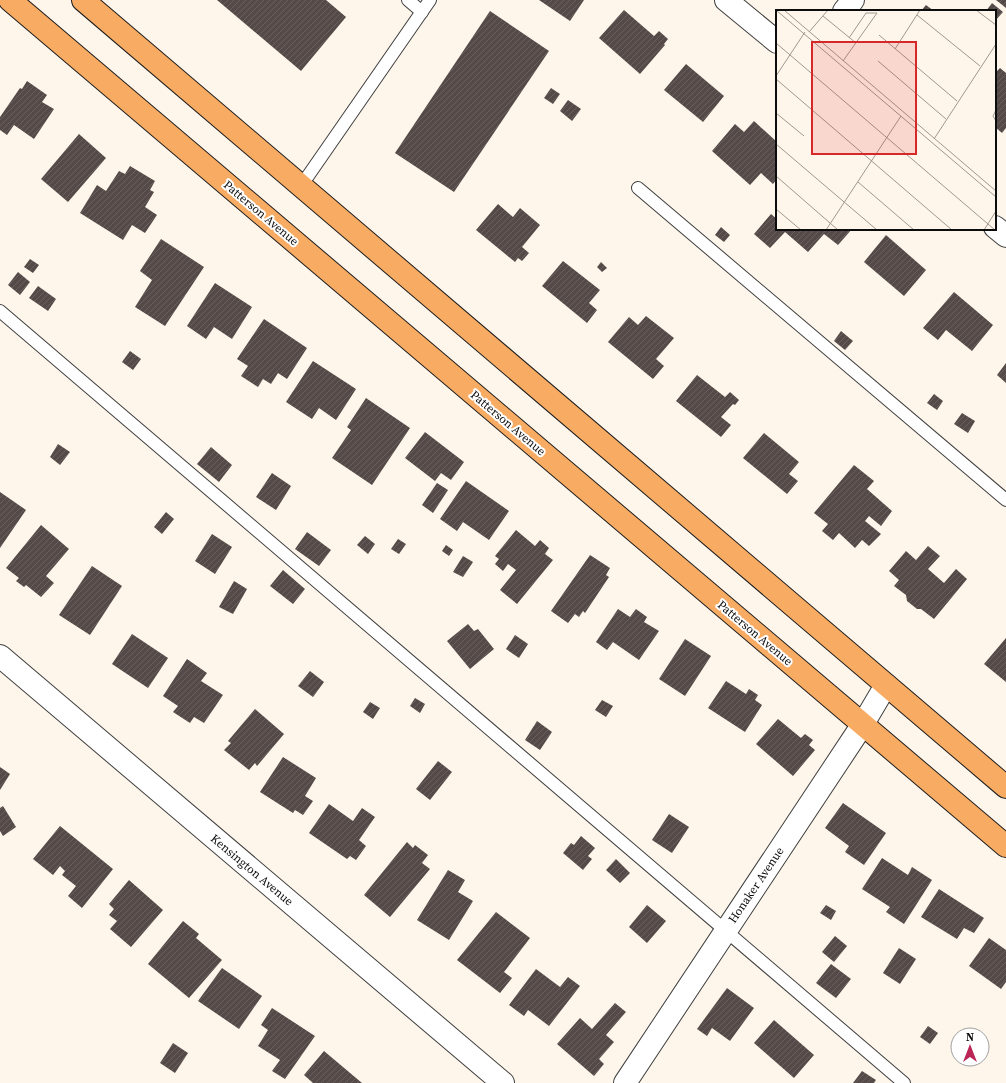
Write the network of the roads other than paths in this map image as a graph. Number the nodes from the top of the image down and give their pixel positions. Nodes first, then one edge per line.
1 (10, 0) edge
2 (83, 0) edge
3 (408, 0) edge
4 (430, 0) edge
5 (726, 0) edge
6 (853, 0) edge
7 (845, 10) edge
8 (422, 12) junction
9 (776, 41) edge
10 (301, 186) junction
11 (638, 188) dead end
12 (996, 228) edge
13 (1006, 236) edge
14 (0, 311) edge
15 (1006, 500) edge
16 (0, 656) edge
17 (886, 686) junction
18 (863, 724) junction
19 (1006, 787) edge
20 (1006, 846) edge
21 (726, 931) junction
22 (503, 1083) edge
23 (625, 1083) edge
24 (904, 1083) edge

1 - 18 main road, Patterson Avenue
2 - 10 main road
3 - 8 lane
4 - 8 lane
5 - 9 street
6 - 7 street
8 - 10 lane
10 - 17 main road
11 - 15 lane
12 - 13 street
14 - 21 lane
16 - 22 street, Kensington Avenue
17 - 18 street, Honaker Avenue
17 - 19 main road
18 - 20 main road, Patterson Avenue
18 - 21 street, Honaker Avenue
21 - 23 street, Honaker Avenue
21 - 24 lane

